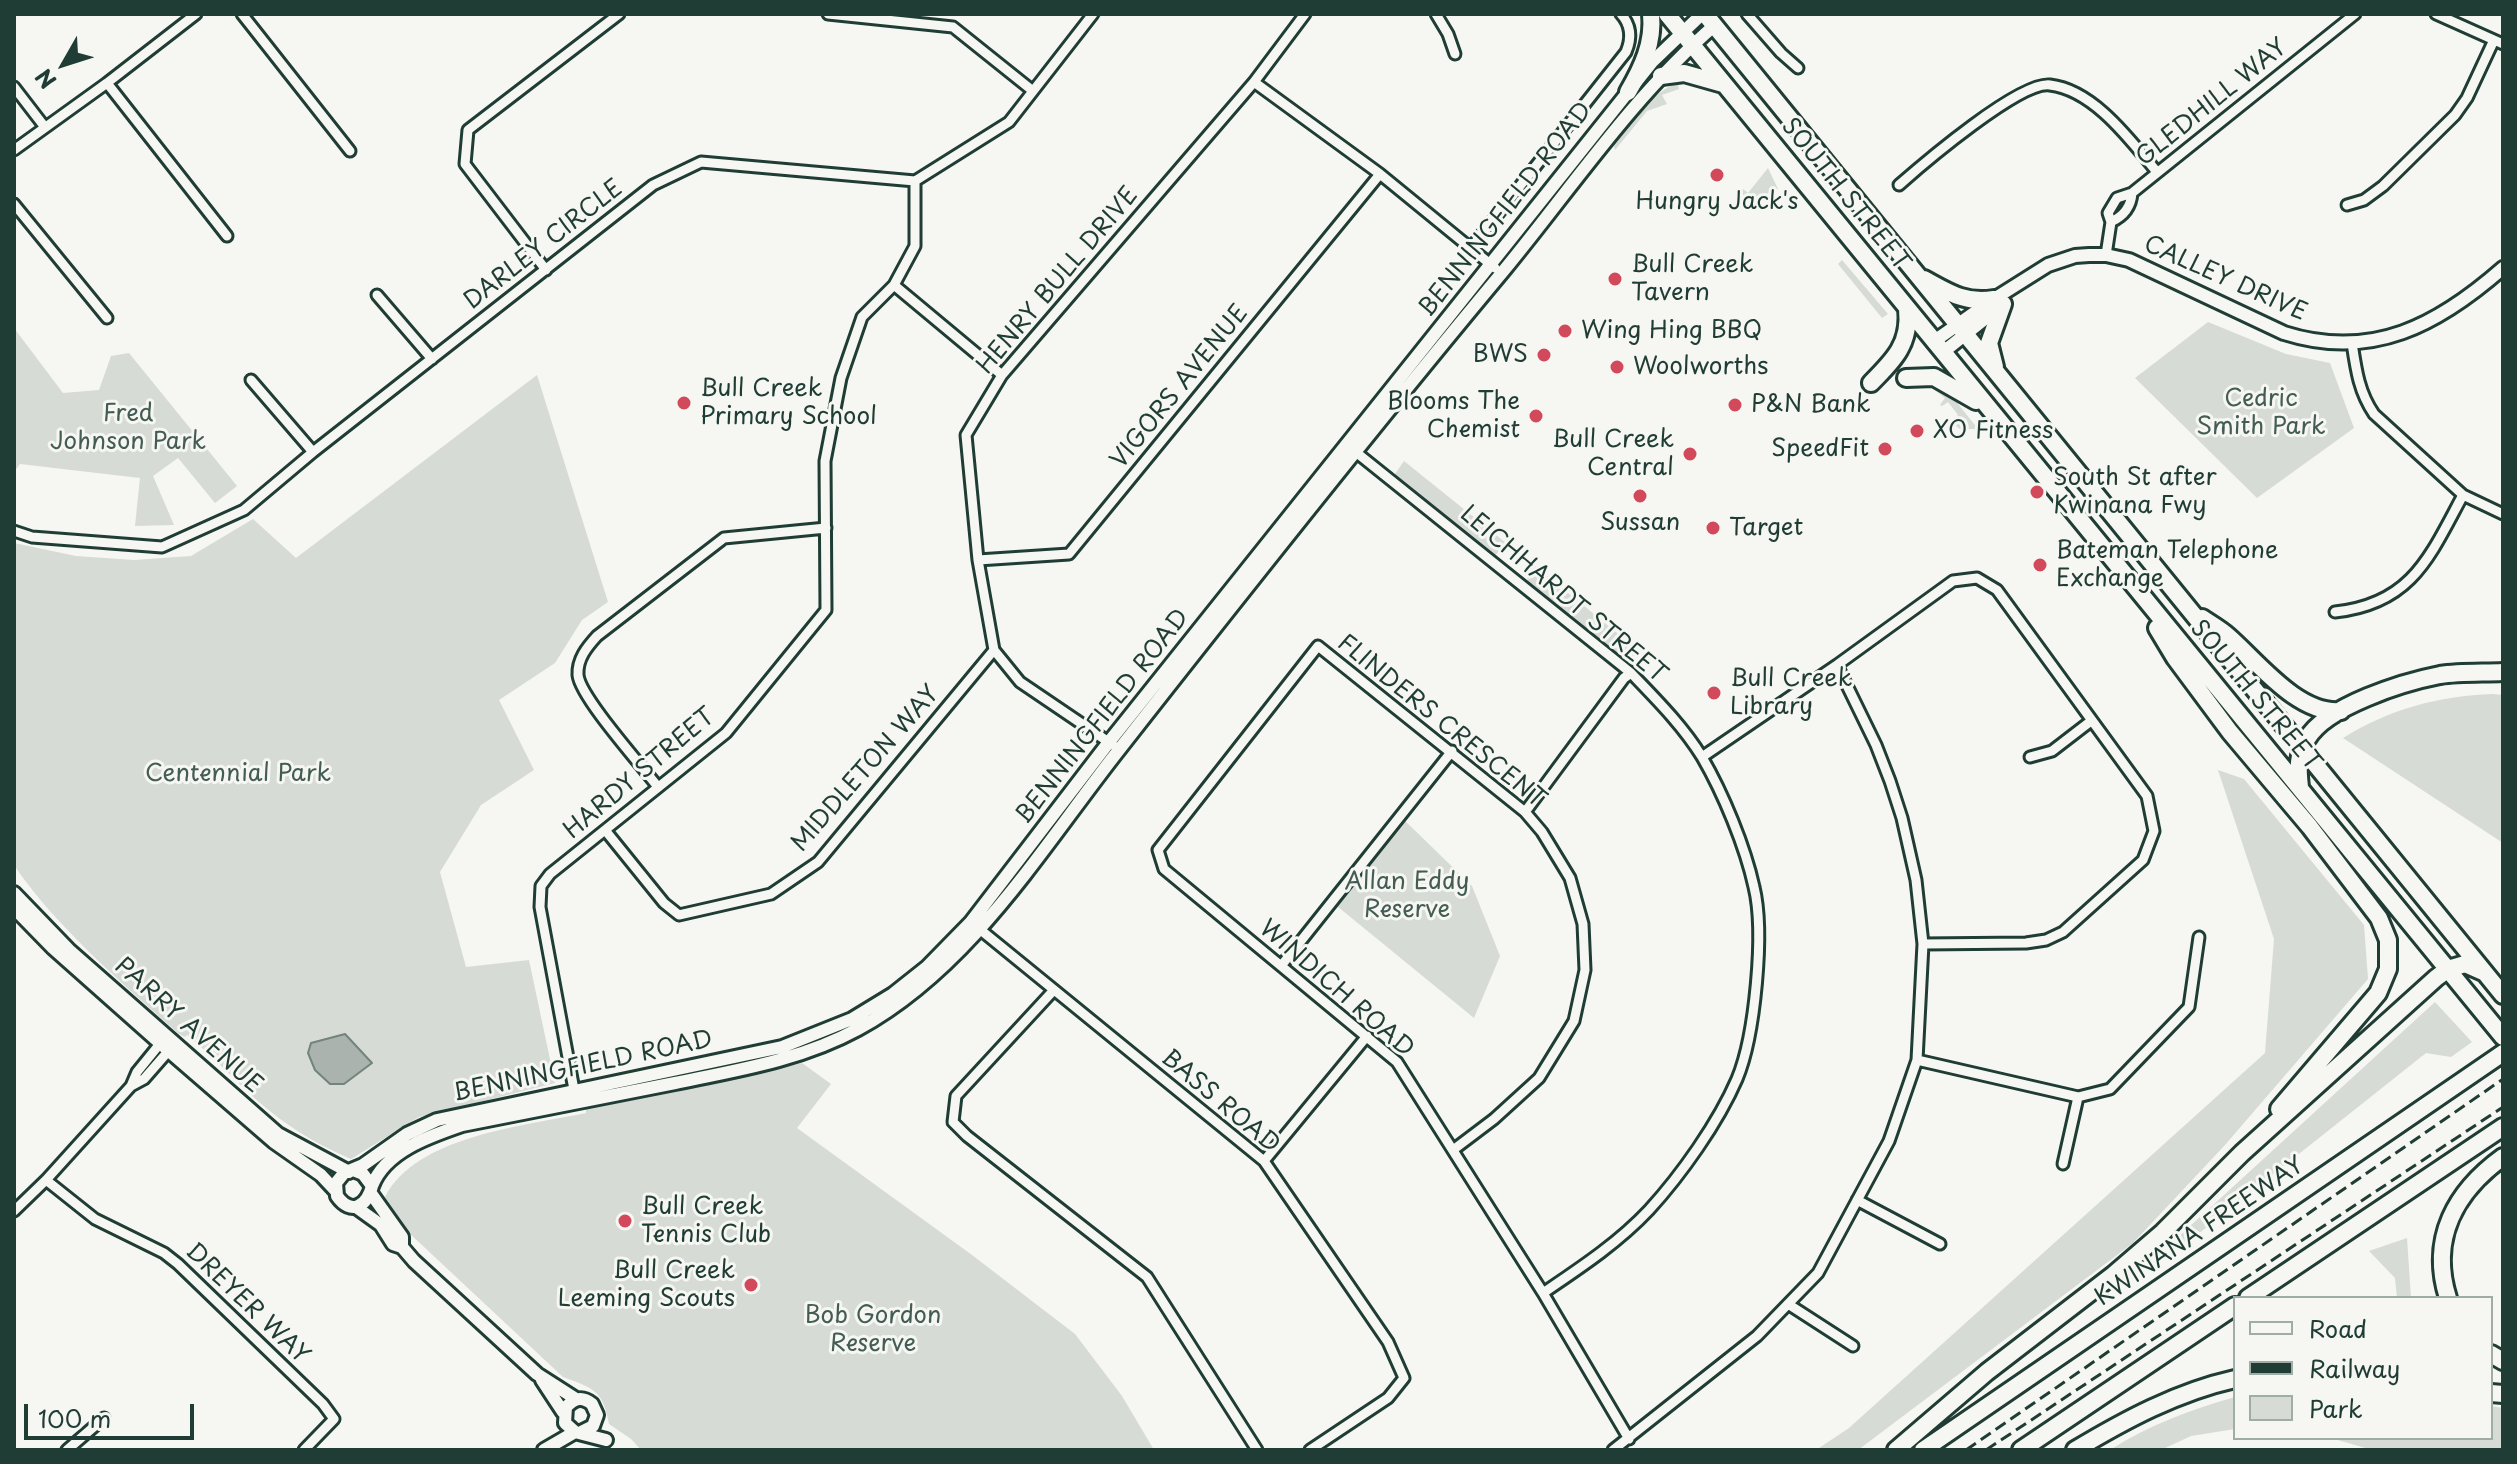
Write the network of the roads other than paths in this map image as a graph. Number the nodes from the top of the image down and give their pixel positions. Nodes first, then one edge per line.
1 (196, 14) edge
2 (242, 14) edge
3 (617, 14) edge
4 (828, 14) edge
5 (1093, 14) edge
6 (1305, 14) edge
7 (1436, 14) edge
8 (1621, 14) edge
9 (1651, 14) edge
10 (1667, 14) edge
11 (1747, 14) edge
12 (2355, 14) edge
13 (2436, 14) edge
14 (1707, 18) edge
15 (1687, 38) junction
16 (2498, 42) edge
17 (1455, 54) dead end
18 (1798, 68) dead end
19 (1661, 76) junction
20 (1254, 82) junction
21 (107, 83) junction
22 (1723, 84) junction
23 (14, 87) edge
24 (1033, 91) junction
25 (1628, 92) junction
26 (44, 126) junction
27 (14, 150) edge
28 (350, 151) dead end
29 (2157, 172) junction
30 (1380, 174) junction
31 (915, 181) junction
32 (1899, 185) dead end
33 (2132, 193) junction
34 (14, 204) edge
35 (2347, 205) dead end
36 (2111, 222) junction
37 (227, 236) dead end
38 (1471, 248) junction
39 (2106, 255) junction
40 (2503, 268) edge
41 (1496, 269) junction
42 (546, 270) junction
43 (1916, 274) junction
44 (894, 285) junction
45 (377, 295) dead end
46 (1998, 301) junction
47 (1907, 309) junction
48 (107, 318) dead end
49 (1961, 330) junction
50 (2352, 343) junction
51 (1938, 348) junction
52 (432, 359) junction
53 (1002, 375) junction
54 (1906, 378) dead end
55 (2000, 378) junction
56 (251, 380) dead end
57 (1871, 383) dead end
58 (1987, 408) junction
59 (1351, 448) junction
60 (313, 452) junction
61 (2094, 493) junction
62 (2463, 495) junction
63 (2073, 513) junction
64 (2503, 514) edge
65 (826, 528) junction
66 (14, 531) edge
67 (978, 560) junction
68 (2125, 577) junction
69 (2187, 609) junction
70 (2335, 612) dead end
71 (1318, 646) joint
72 (994, 650) junction
73 (1837, 665) junction
74 (2503, 672) edge
75 (1631, 673) junction
76 (2341, 711) junction
77 (2091, 721) junction
78 (1114, 746) junction
79 (2303, 747) junction
80 (1452, 751) junction
81 (1702, 757) junction
82 (2030, 757) dead end
83 (658, 787) junction
84 (2300, 787) junction
85 (1525, 812) junction
86 (605, 830) junction
87 (14, 893) edge
88 (14, 908) edge
89 (975, 926) junction
90 (2199, 937) dead end
91 (1923, 944) junction
92 (1281, 966) junction
93 (2448, 969) junction
94 (2485, 973) junction
95 (1053, 991) junction
96 (2503, 995) edge
97 (1367, 1036) junction
98 (2502, 1036) edge
99 (168, 1043) junction
100 (2503, 1053) edge
101 (1917, 1060) junction
102 (575, 1096) junction
103 (2078, 1097) junction
104 (2503, 1127) edge
105 (1453, 1150) junction
106 (2242, 1153) junction
107 (2503, 1157) edge
108 (1264, 1161) junction
109 (2063, 1164) dead end
110 (351, 1171) junction
111 (46, 1180) junction
112 (371, 1189) junction
113 (335, 1190) junction
114 (1857, 1200) junction
115 (356, 1207) junction
116 (14, 1211) edge
117 (1940, 1244) dead end
118 (402, 1247) junction
119 (1543, 1293) junction
120 (2251, 1296) edge
121 (2448, 1296) edge
122 (1788, 1304) junction
123 (2233, 1307) edge
124 (1853, 1346) dead end
125 (537, 1374) junction
126 (2233, 1379) edge
127 (576, 1399) junction
128 (104, 1418) dead end
129 (596, 1421) junction
130 (571, 1425) junction
131 (1629, 1439) junction
132 (606, 1440) junction
133 (549, 1446) edge
134 (67, 1450) edge
135 (304, 1450) edge
136 (616, 1450) edge
137 (1257, 1450) edge
138 (1310, 1450) edge
139 (1613, 1450) edge
140 (1896, 1450) edge
141 (1923, 1450) edge
142 (2021, 1450) edge
143 (2075, 1450) edge

1 - 21 street
2 - 28 street
3 - 42 street
4 - 24 street
5 - 24 street
6 - 20 street, HENRY BULL DRIVE
7 - 17 street
8 - 38 street
9 - 25 highway
10 - 15 highway, SOUTH STREET
11 - 18 street
12 - 29 street, GLEDHILL WAY
13 - 16 street
14 - 15 main road, BENNINGFIELD ROAD
14 - 43 highway, SOUTH STREET
15 - 19 main road, BENNINGFIELD ROAD
15 - 22 highway, SOUTH STREET
15 - 25 main road, BENNINGFIELD ROAD
16 - 35 street
19 - 22 highway
19 - 41 main road, BENNINGFIELD ROAD
20 - 30 street
20 - 53 street, HENRY BULL DRIVE
21 - 26 street
21 - 37 street
22 - 47 highway, SOUTH STREET
23 - 26 street
24 - 31 street
25 - 41 main road, BENNINGFIELD ROAD
26 - 27 street
29 - 32 street
29 - 33 street, GLEDHILL WAY
30 - 38 street
30 - 67 street, VIGORS AVENUE
31 - 42 street, DARLEY CIRCLE
31 - 44 street, HARDY STREET
33 - 36 street, GLEDHILL WAY
33 - 36 street, GLEDHILL WAY
34 - 48 street
36 - 39 street, GLEDHILL WAY
38 - 41 street
39 - 46 main road, CALLEY DRIVE
39 - 50 main road, CALLEY DRIVE
40 - 50 main road, CALLEY DRIVE
41 - 59 main road, BENNINGFIELD ROAD
42 - 52 street, DARLEY CIRCLE
43 - 46 highway
43 - 49 highway, SOUTH STREET
44 - 53 street
44 - 65 street, HARDY STREET
45 - 52 street
46 - 49 main road, CALLEY DRIVE
46 - 55 highway
47 - 51 highway, SOUTH STREET
47 - 57 highway
49 - 51 main road, CALLEY DRIVE
49 - 55 highway, SOUTH STREET
50 - 62 street
51 - 58 highway, SOUTH STREET
52 - 60 street, DARLEY CIRCLE
53 - 67 street, HENRY BULL DRIVE
54 - 58 highway
55 - 61 highway, SOUTH STREET
56 - 60 street
58 - 63 highway, SOUTH STREET
59 - 75 street, LEICHHARDT STREET
59 - 78 main road, BENNINGFIELD ROAD
60 - 66 street, DARLEY CIRCLE
61 - 63 highway
61 - 69 highway, SOUTH STREET
62 - 64 street
62 - 70 street
63 - 68 highway, SOUTH STREET
65 - 83 street, HARDY STREET
65 - 83 street
67 - 72 street, HENRY BULL DRIVE
68 - 84 highway, SOUTH STREET
68 - 106 highway
69 - 76 highway
69 - 79 highway, SOUTH STREET
71 - 80 street, FLINDERS CRESCENT
71 - 92 street, WINDICH ROAD
72 - 78 street, HENRY BULL DRIVE
72 - 86 street, MIDDLETON WAY
73 - 77 street
73 - 81 street
73 - 91 street
74 - 76 highway
75 - 81 street, LEICHHARDT STREET
75 - 85 street
76 - 79 highway
77 - 82 street
77 - 91 street
78 - 89 main road, BENNINGFIELD ROAD
79 - 84 highway
79 - 94 highway, SOUTH STREET
80 - 85 street, FLINDERS CRESCENT
80 - 92 street
81 - 119 street, LEICHHARDT STREET
83 - 86 street, HARDY STREET
84 - 93 highway, SOUTH STREET
85 - 105 street, FLINDERS CRESCENT
86 - 102 street, HARDY STREET
87 - 99 main road, PARRY AVENUE
88 - 99 main road, PARRY AVENUE
89 - 95 street, BASS ROAD
89 - 102 main road, BENNINGFIELD ROAD
90 - 103 street
91 - 101 street
92 - 97 street, WINDICH ROAD
93 - 94 highway
93 - 98 highway, SOUTH STREET
93 - 106 highway
94 - 96 highway, SOUTH STREET
95 - 108 street, BASS ROAD
95 - 137 street
97 - 105 street, WINDICH ROAD
97 - 108 street
99 - 110 main road, PARRY AVENUE
99 - 111 street
99 - 113 main road, PARRY AVENUE
100 - 141 highway, KWINANA FREEWAY
101 - 103 street
101 - 114 street
102 - 110 main road, BENNINGFIELD ROAD
102 - 112 main road, BENNINGFIELD ROAD
103 - 109 street
104 - 120 highway
105 - 119 street, WINDICH ROAD
106 - 140 highway
107 - 121 highway
108 - 138 street, BASS ROAD
110 - 112 main road, PARRY AVENUE
110 - 113 main road
111 - 116 street
111 - 135 street, DREYER WAY
112 - 115 main road
112 - 118 main road, PARRY AVENUE
113 - 115 main road, PARRY AVENUE
114 - 117 street
114 - 122 street
115 - 118 main road, PARRY AVENUE
118 - 125 main road, PARRY AVENUE
119 - 131 street, WINDICH ROAD
122 - 124 street
122 - 131 street
123 - 142 highway
125 - 127 main road, PARRY AVENUE
125 - 130 main road, PARRY AVENUE
126 - 143 highway
127 - 129 main road, PARRY AVENUE
127 - 130 main road
128 - 134 street
129 - 130 main road
129 - 132 main road, PARRY AVENUE
130 - 132 main road, PARRY AVENUE
130 - 133 main road
131 - 139 street
132 - 136 main road, PARRY AVENUE

